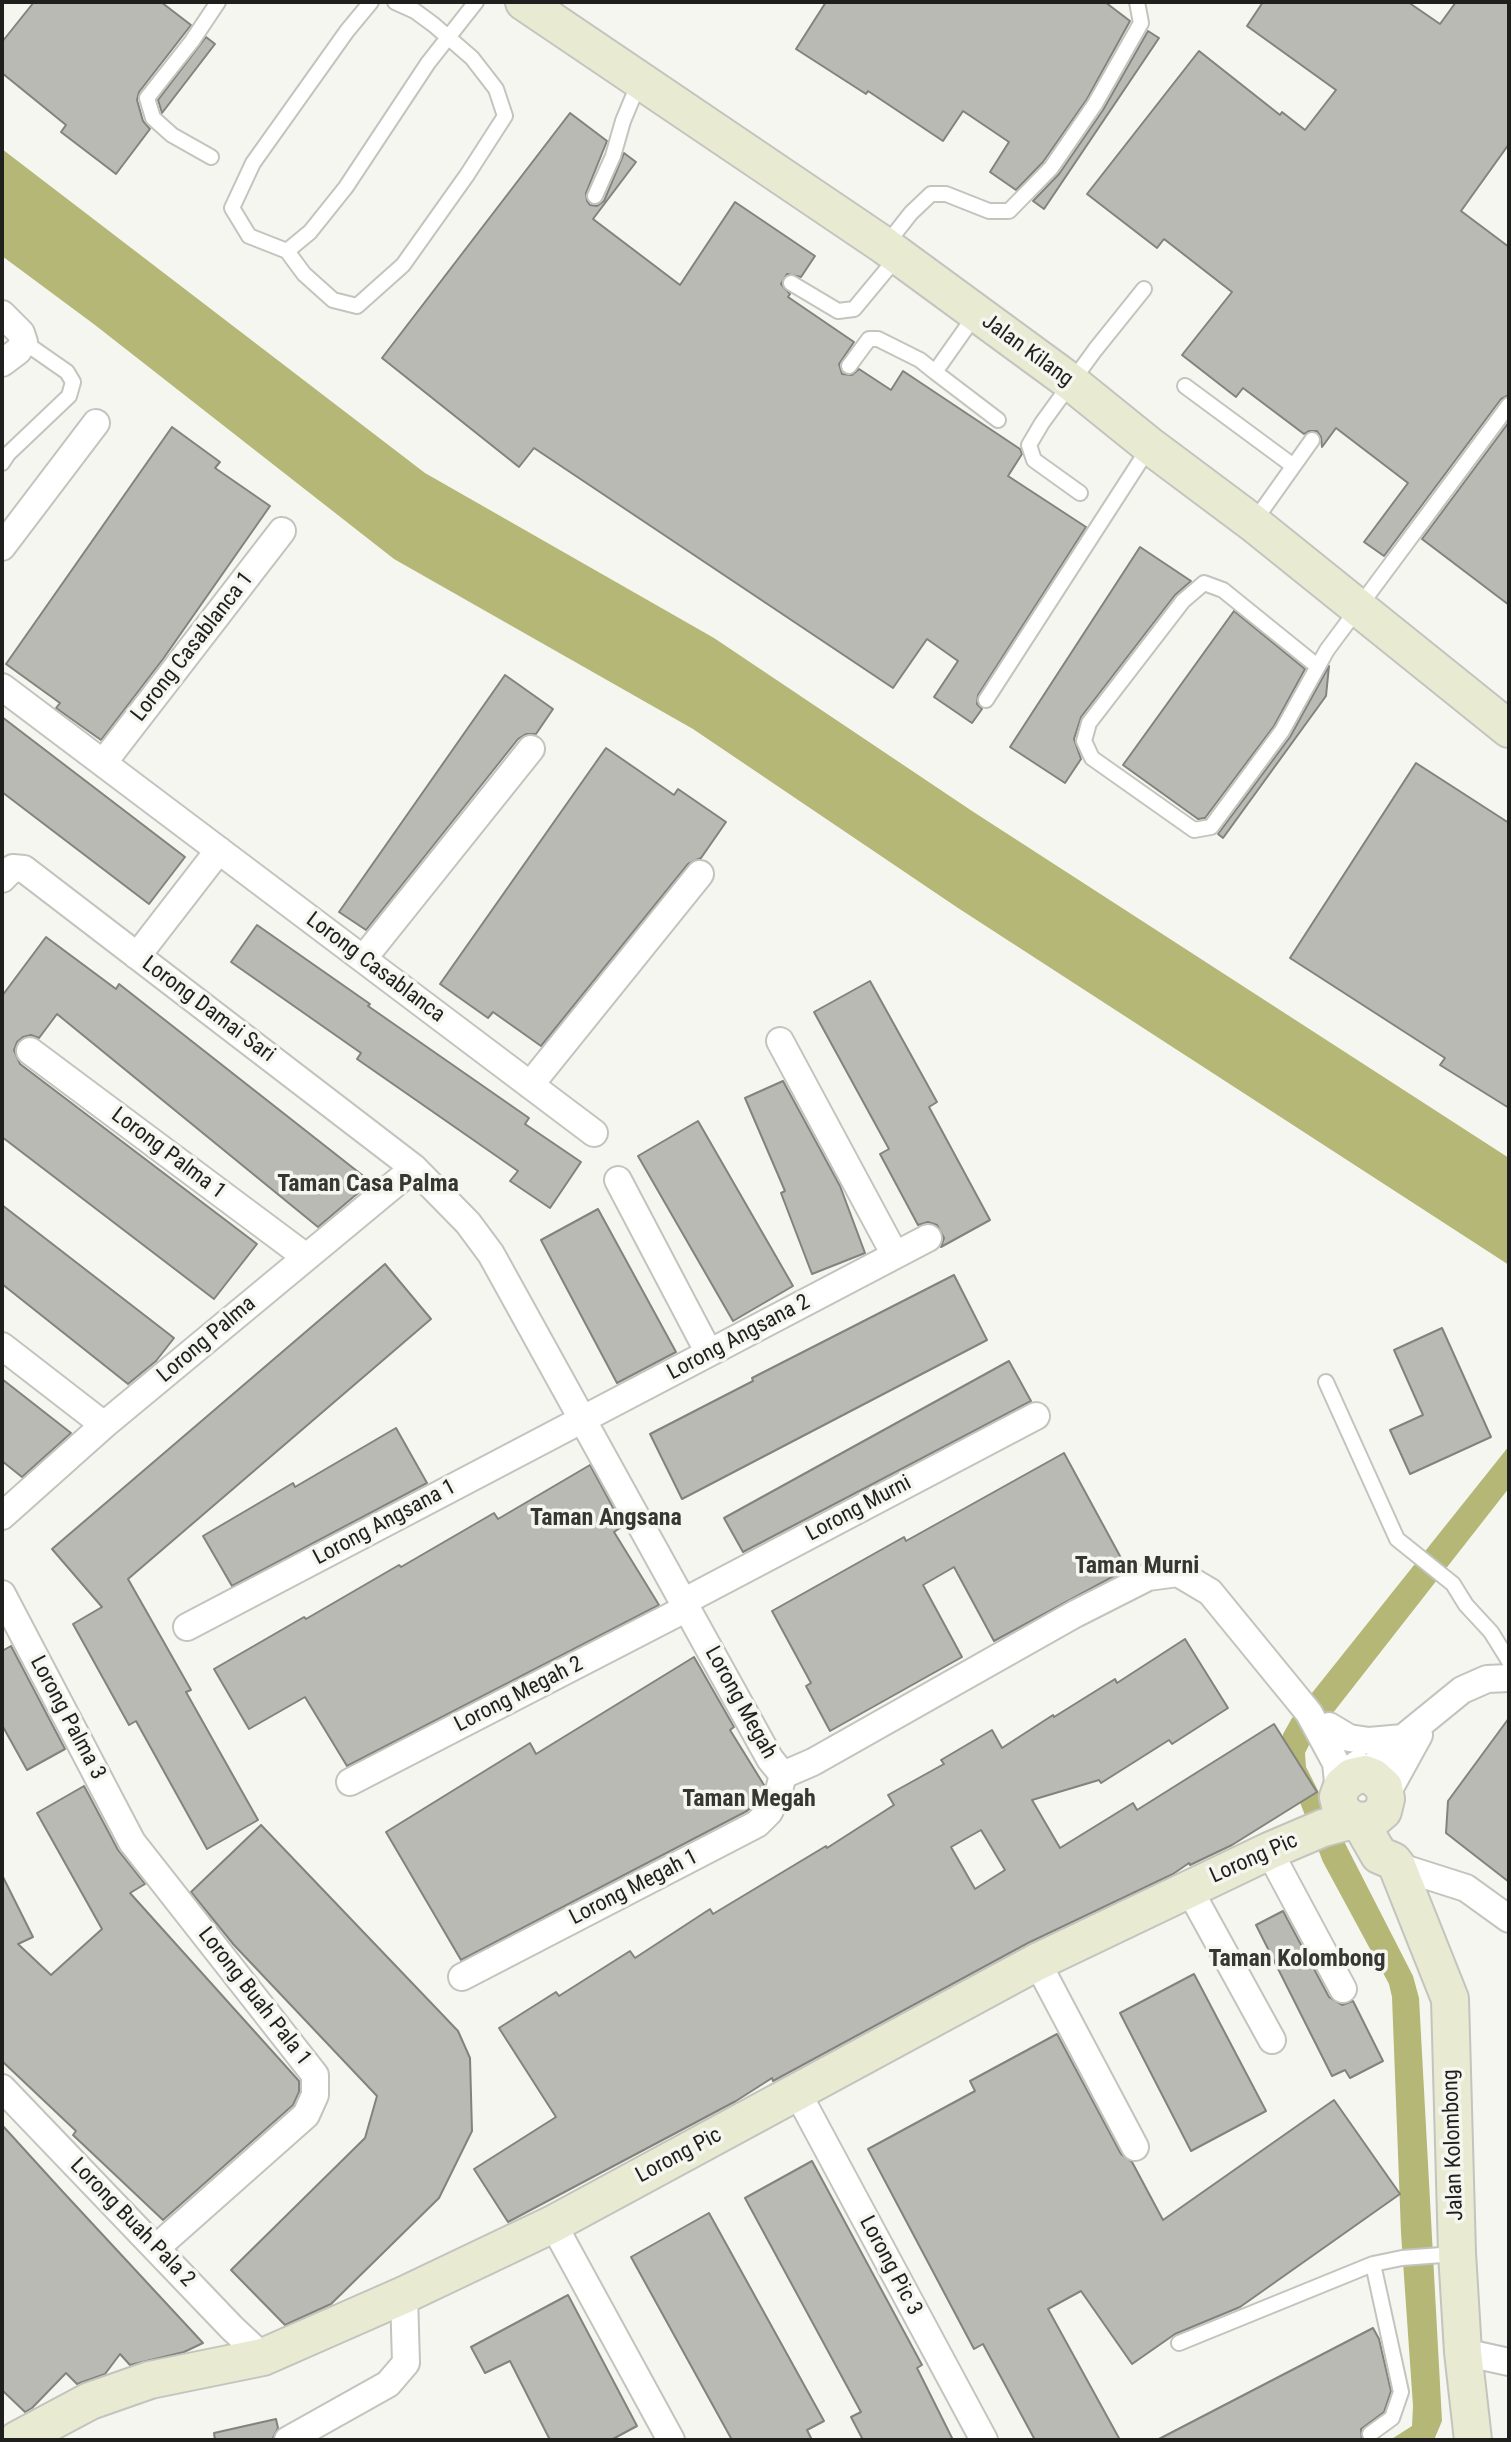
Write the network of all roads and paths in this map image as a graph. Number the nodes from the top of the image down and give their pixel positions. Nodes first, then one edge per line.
1 (218, 2) edge
2 (371, 2) edge
3 (395, 2) edge
4 (476, 2) edge
5 (524, 2) edge
6 (1137, 2) edge
7 (449, 38) junction
8 (640, 79) junction
9 (211, 157) dead end
10 (595, 196) dead end
11 (287, 251) junction
12 (892, 251) junction
13 (791, 283) dead end
14 (1144, 289) dead end
15 (976, 313) junction
16 (2, 314) edge
17 (24, 342) junction
18 (2, 363) edge
19 (849, 366) dead end
20 (935, 372) junction
21 (1072, 383) junction
22 (1185, 386) dead end
23 (1509, 405) edge
24 (998, 420) dead end
25 (96, 423) dead end
26 (1312, 440) dead end
27 (1150, 446) junction
28 (2, 463) edge
29 (1292, 465) junction
30 (1080, 493) dead end
31 (1253, 523) junction
32 (282, 531) dead end
33 (2, 547) edge
34 (1359, 608) junction
35 (1317, 666) junction
36 (2, 687) edge
37 (986, 700) dead end
38 (1509, 729) edge
39 (531, 749) dead end
40 (103, 763) junction
41 (219, 850) junction
42 (700, 874) dead end
43 (2, 879) edge
44 (137, 956) junction
45 (363, 959) junction
46 (780, 1041) dead end
47 (30, 1051) dead end
48 (530, 1085) junction
49 (594, 1133) dead end
50 (414, 1168) junction
51 (618, 1180) dead end
52 (928, 1238) dead end
53 (895, 1255) junction
54 (306, 1257) junction
55 (2, 1346) edge
56 (709, 1353) junction
57 (1326, 1382) dead end
58 (1036, 1416) dead end
59 (583, 1420) junction
60 (104, 1425) junction
61 (2, 1516) edge
62 (2, 1594) edge
63 (685, 1605) junction
64 (187, 1627) dead end
65 (1509, 1661) edge
66 (1509, 1678) edge
67 (1431, 1715) junction
68 (1314, 1718) junction
69 (1403, 1738) junction
70 (783, 1775) junction
71 (350, 1782) dead end
72 (1342, 1813) junction
73 (132, 1842) joint
74 (1395, 1863) junction
75 (1189, 1889) junction
76 (1509, 1919) edge
77 (1037, 1962) junction
78 (462, 1977) dead end
79 (1343, 1989) dead end
80 (1272, 2040) dead end
81 (2, 2088) edge
82 (797, 2092) junction
83 (1135, 2147) dead end
84 (553, 2224) junction
85 (156, 2248) junction
86 (1445, 2254) junction
87 (1373, 2264) junction
88 (404, 2295) junction
89 (1179, 2343) dead end
90 (1463, 2352) junction
91 (263, 2357) junction
92 (1509, 2362) edge
93 (1370, 2434) dead end
94 (17, 2440) edge
95 (288, 2440) edge
96 (671, 2440) edge
97 (984, 2440) edge
98 (1473, 2440) edge

1 - 9 lane
2 - 11 lane
3 - 7 lane
4 - 7 lane
5 - 8 street, Jalan Kilang
6 - 12 lane
7 - 11 lane
7 - 11 lane
8 - 10 lane
8 - 12 street, Jalan Kilang
12 - 13 lane
12 - 15 street, Jalan Kilang
14 - 21 lane
15 - 20 lane
15 - 21 street, Jalan Kilang
16 - 17 street
17 - 18 street
17 - 28 lane
19 - 20 lane
20 - 24 lane
21 - 27 street, Jalan Kilang
21 - 30 lane
22 - 29 lane
23 - 34 lane
25 - 33 street
26 - 29 lane
27 - 31 street, Jalan Kilang
27 - 37 lane
29 - 31 lane
31 - 34 street, Jalan Kilang
32 - 40 street, Lorong Casablanca 1
34 - 35 lane
34 - 38 street, Jalan Kilang
35 - 35 lane
36 - 40 street, Lorong Casablanca
39 - 45 street
40 - 41 street, Lorong Casablanca
41 - 44 street
41 - 45 street, Lorong Casablanca
42 - 48 street
43 - 44 street, Lorong Damai Sari
44 - 50 street, Lorong Damai Sari
45 - 48 street, Lorong Casablanca
46 - 53 street
47 - 54 street, Lorong Palma 1
48 - 49 street, Lorong Casablanca
50 - 54 street, Lorong Palma
50 - 59 street, Lorong Megah
51 - 56 street
52 - 53 street, Lorong Angsana 2
53 - 56 street, Lorong Angsana 2
54 - 60 street, Lorong Palma
55 - 60 street
56 - 59 street, Lorong Angsana 2
57 - 65 lane
58 - 63 street, Lorong Murni
59 - 63 street, Lorong Megah
59 - 64 street, Lorong Angsana 1
60 - 61 street, Lorong Palma
62 - 73 street, Lorong Palma 3
63 - 70 street, Lorong Megah
63 - 71 street, Lorong Megah 2
66 - 67 street
67 - 69 street
67 - 72 street
68 - 69 street
68 - 70 street, Lorong Megah
68 - 72 street, Lorong Megah
69 - 72 street
70 - 78 street, Lorong Megah 1
72 - 74 street, Jalan Kolombong
72 - 75 street, Lorong Pic
72 - 79 street, Lorong Megah
73 - 85 street, Lorong Buah Pala 1
74 - 76 street
74 - 86 street, Jalan Kolombong
75 - 77 street, Lorong Pic
75 - 80 street
77 - 82 street, Lorong Pic
77 - 83 street
81 - 85 street, Lorong Buah Pala 2
82 - 84 street, Lorong Pic
82 - 97 street, Lorong Pic 3
84 - 88 street, Lorong Pic
84 - 96 street
85 - 91 street, Lorong Buah Pala 2
86 - 87 lane
86 - 90 street, Jalan Kolombong
87 - 89 lane
87 - 93 lane
88 - 91 street, Lorong Pic
88 - 95 street
90 - 92 street
90 - 98 street, Jalan Kolombong
91 - 94 street, Lorong Pic

